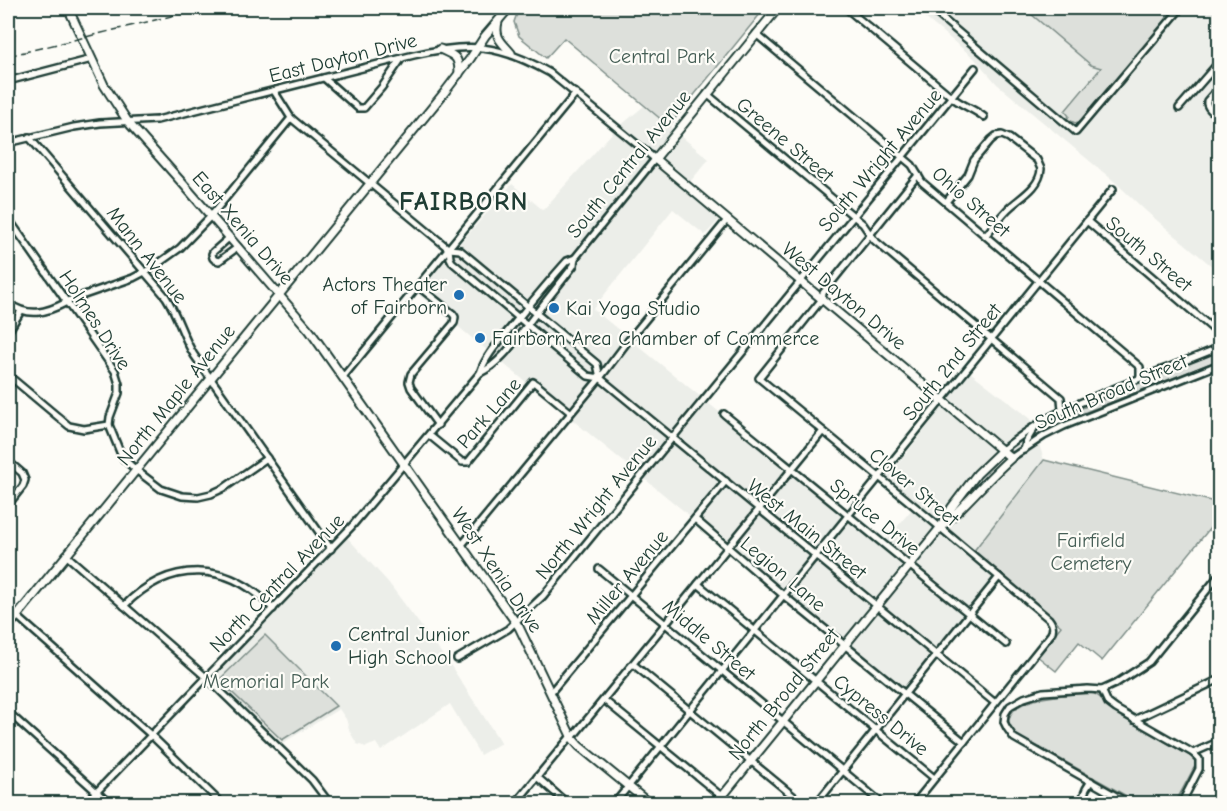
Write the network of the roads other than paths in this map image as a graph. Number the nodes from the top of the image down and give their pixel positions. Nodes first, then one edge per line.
1 (68, 8) edge
2 (509, 8) edge
3 (778, 8) edge
4 (846, 8) edge
5 (926, 8) edge
6 (1181, 8) edge
7 (499, 19) junction
8 (756, 34) junction
9 (478, 47) junction
10 (440, 49) junction
11 (511, 53) junction
12 (402, 58) junction
13 (92, 59) junction
14 (1220, 61) edge
15 (975, 68) dead end
16 (459, 74) junction
17 (324, 78) junction
18 (8, 81) edge
19 (1220, 86) edge
20 (274, 91) junction
21 (576, 93) junction
22 (707, 94) junction
23 (952, 96) junction
24 (1179, 108) dead end
25 (984, 117) dead end
26 (1220, 117) edge
27 (291, 118) junction
28 (128, 122) junction
29 (29, 137) junction
30 (8, 142) edge
31 (903, 157) junction
32 (655, 159) junction
33 (918, 175) junction
34 (369, 183) junction
35 (1113, 189) dead end
36 (946, 202) junction
37 (212, 216) junction
38 (853, 217) junction
39 (8, 218) edge
40 (728, 220) junction
41 (1086, 221) junction
42 (869, 235) junction
43 (986, 235) junction
44 (230, 237) junction
45 (238, 246) junction
46 (448, 249) junction
47 (574, 258) junction
48 (145, 272) junction
49 (1039, 280) junction
50 (801, 281) junction
51 (418, 286) junction
52 (279, 295) junction
53 (822, 299) junction
54 (67, 302) junction
55 (8, 303) edge
56 (527, 307) junction
57 (21, 310) junction
58 (536, 314) junction
59 (518, 318) junction
60 (527, 325) junction
61 (8, 332) edge
62 (1220, 334) edge
63 (991, 338) junction
64 (1219, 345) edge
65 (1220, 364) edge
66 (480, 373) junction
67 (8, 375) edge
68 (343, 377) junction
69 (600, 378) junction
70 (1140, 378) junction
71 (211, 379) junction
72 (942, 399) junction
73 (1062, 411) junction
74 (570, 412) junction
75 (724, 414) dead end
76 (109, 424) junction
77 (438, 425) junction
78 (1037, 425) junction
79 (823, 431) junction
80 (429, 435) junction
81 (672, 438) junction
82 (1002, 450) junction
83 (1024, 450) junction
84 (267, 458) junction
85 (1011, 458) junction
86 (8, 461) edge
87 (404, 464) junction
88 (135, 470) junction
89 (791, 470) junction
90 (879, 477) junction
91 (726, 481) junction
92 (8, 505) edge
93 (759, 509) junction
94 (848, 515) junction
95 (695, 519) junction
96 (940, 528) junction
97 (461, 546) junction
98 (728, 547) junction
99 (331, 549) junction
100 (66, 555) junction
101 (815, 555) junction
102 (910, 564) junction
103 (599, 569) dead end
104 (1220, 574) edge
105 (999, 577) junction
106 (698, 584) junction
107 (631, 595) junction
108 (783, 595) junction
109 (877, 605) junction
110 (124, 606) junction
111 (8, 608) edge
112 (273, 609) junction
113 (969, 614) junction
114 (17, 616) junction
115 (515, 622) junction
116 (666, 624) junction
117 (8, 627) edge
118 (754, 631) junction
119 (1006, 644) dead end
120 (845, 645) junction
121 (937, 654) junction
122 (457, 659) dead end
123 (633, 664) junction
124 (722, 670) junction
125 (206, 679) junction
126 (1220, 679) edge
127 (816, 681) junction
128 (1102, 690) junction
129 (551, 692) junction
130 (904, 694) junction
131 (604, 699) junction
132 (995, 703) junction
133 (690, 710) junction
134 (8, 712) edge
135 (1134, 720) junction
136 (783, 721) junction
137 (876, 730) junction
138 (151, 735) junction
139 (571, 737) junction
140 (1220, 741) edge
141 (964, 742) junction
142 (660, 747) junction
143 (1193, 753) junction
144 (751, 761) junction
145 (843, 770) junction
146 (537, 777) junction
147 (934, 778) junction
148 (1091, 781) junction
149 (628, 786) junction
150 (97, 791) junction
151 (722, 796) junction
152 (85, 804) edge
153 (110, 804) edge
154 (222, 804) edge
155 (330, 804) edge
156 (515, 804) edge
157 (568, 804) edge
158 (614, 804) edge
159 (650, 804) edge
160 (716, 804) edge
161 (731, 804) edge
162 (803, 804) edge
163 (816, 804) edge
164 (883, 804) edge
165 (914, 804) edge
166 (1080, 804) edge
167 (1130, 804) edge
168 (1181, 804) edge

1 - 13 main road, East Xenia Drive
2 - 7 main road, North Maple Avenue
3 - 8 main road, South Central Avenue
4 - 23 street
5 - 6 street
7 - 9 main road, North Maple Avenue
7 - 11 main road
8 - 22 main road, South Central Avenue
8 - 31 street, Ohio Street
9 - 10 street, East Dayton Drive
9 - 11 street, East Dayton Drive
9 - 16 main road, North Maple Avenue
10 - 12 street, East Dayton Drive
10 - 16 main road
11 - 21 street, East Dayton Drive
12 - 17 street, East Dayton Drive
12 - 17 street
13 - 18 street
13 - 28 main road, East Xenia Drive
14 - 24 street
15 - 23 street, South Wright Avenue
16 - 34 main road, North Maple Avenue
17 - 20 street, East Dayton Drive
19 - 26 street
20 - 27 street
20 - 28 street, East Dayton Drive
21 - 32 street, East Dayton Drive
21 - 46 street
22 - 32 main road, South Central Avenue
22 - 38 street, Greene Street
23 - 25 street
23 - 31 street, South Wright Avenue
27 - 34 street
27 - 37 street
28 - 29 street, East Dayton Drive
28 - 37 main road, East Xenia Drive
29 - 30 street, East Dayton Drive
29 - 48 street, Mann Avenue
31 - 33 street, Ohio Street
31 - 38 street, South Wright Avenue
32 - 40 main road, West Dayton Drive
32 - 47 street, South Central Avenue
33 - 36 street, Ohio Street
33 - 42 street
34 - 46 street
34 - 52 main road, North Maple Avenue
35 - 41 street, South 2nd Street
36 - 43 street, Ohio Street
36 - 43 street
37 - 44 main road, East Xenia Drive
37 - 48 street
38 - 42 street, Greene Street
38 - 50 street, South Wright Avenue
39 - 54 street, Holmes Drive
40 - 50 main road, West Dayton Drive
40 - 69 street
41 - 49 street, South 2nd Street
41 - 62 street, South Street
42 - 53 street
42 - 63 street, Greene Street
43 - 49 street, Ohio Street
44 - 45 main road, East Xenia Drive
44 - 45 street
45 - 52 main road, East Xenia Drive
46 - 51 street
46 - 56 street, West Main Street
46 - 59 street, West Main Street
47 - 56 street, South Central Avenue
47 - 58 street, South Central Avenue
48 - 54 street
48 - 71 street, Mann Avenue
49 - 63 street, South 2nd Street
49 - 70 street, Ohio Street
50 - 53 main road, West Dayton Drive
50 - 81 street, South Wright Avenue
51 - 68 street
51 - 77 street
52 - 68 main road, East Xenia Drive
52 - 71 main road, North Maple Avenue
53 - 72 main road, West Dayton Drive
53 - 79 street, Clover Street
54 - 57 street
54 - 76 street, Holmes Drive
55 - 57 street
56 - 58 street, West Main Street
56 - 59 street, North Central Avenue
57 - 61 street
58 - 60 street, North Central Avenue
58 - 69 street, West Main Street
59 - 60 street, West Main Street
59 - 66 street, North Central Avenue
60 - 66 street, North Central Avenue
60 - 69 street, West Main Street
63 - 72 street, South 2nd Street
63 - 73 street, Greene Street
64 - 70 street, South Broad Street
65 - 83 street, South Broad Street
66 - 77 street, North Central Avenue
67 - 76 street
68 - 87 main road, East Xenia Drive
69 - 74 street
69 - 81 street, West Main Street
70 - 73 street, South Broad Street
71 - 84 street, Mann Avenue
71 - 88 main road, North Maple Avenue
72 - 82 main road, West Dayton Drive
72 - 90 street, South 2nd Street
73 - 78 street, South Broad Street
74 - 80 street, Park Lane
74 - 97 street
75 - 89 street, Spruce Drive
76 - 88 street
77 - 80 street, North Central Avenue
78 - 82 street, South Broad Street
78 - 83 street
79 - 89 street
79 - 90 street, Clover Street
80 - 87 street, North Central Avenue
81 - 91 street, West Main Street
81 - 115 street, North Wright Avenue
82 - 85 main road, West Dayton Drive
82 - 96 main road, South Broad Street
83 - 85 street, South Broad Street
84 - 88 street
84 - 99 street, Mann Avenue
85 - 96 main road, South Broad Street
86 - 92 street
87 - 97 main road, West Xenia Drive
87 - 99 street, North Central Avenue
88 - 100 main road, North Maple Avenue
89 - 93 street
89 - 94 street, Spruce Drive
90 - 94 street, South 2nd Street
90 - 96 street, Clover Street
91 - 93 street, West Main Street
91 - 95 street, Miller Avenue
93 - 98 street
93 - 101 street, West Main Street
94 - 101 street, South 2nd Street
94 - 102 street, Spruce Drive
95 - 98 street, Legion Lane
95 - 107 street, Miller Avenue
96 - 102 main road, South Broad Street
96 - 105 street, Clover Street
97 - 115 main road, West Xenia Drive
98 - 106 street
98 - 108 street, Legion Lane
99 - 112 street, North Central Avenue
100 - 110 street
100 - 114 main road, North Maple Avenue
101 - 108 street, South 2nd Street
101 - 109 street, West Main Street
102 - 109 main road, South Broad Street
102 - 113 street, Spruce Drive
103 - 107 street, Middle Street
104 - 128 street
105 - 113 street
105 - 132 street, Clover Street
106 - 116 street
106 - 118 street, Cypress Drive
107 - 116 street, Middle Street
107 - 129 street, Miller Avenue
108 - 118 street, South 2nd Street
108 - 120 street, Legion Lane
109 - 120 main road, North Broad Street
109 - 121 street, West Main Street
110 - 112 street
110 - 125 street
111 - 114 street
112 - 125 street, North Central Avenue
113 - 119 street, Spruce Drive
113 - 121 street
114 - 117 main road, North Maple Avenue
114 - 138 street
115 - 122 street, North Wright Avenue
115 - 129 main road, West Xenia Drive
116 - 123 street
116 - 124 street, Middle Street
118 - 124 street, South 2nd Street
118 - 127 street, Cypress Drive
120 - 127 main road, North Broad Street
120 - 130 street, Legion Lane
121 - 130 street
121 - 132 street, West Main Street
123 - 131 street
123 - 133 street
124 - 133 street, South 2nd Street
124 - 136 street, Middle Street
125 - 138 street, North Central Avenue
125 - 155 street
126 - 135 street
127 - 136 main road, North Broad Street
127 - 137 street, Cypress Drive
128 - 135 street
128 - 148 street
129 - 139 main road, West Xenia Drive
130 - 137 street
130 - 141 street, Legion Lane
131 - 139 street
131 - 142 street
132 - 141 street
133 - 142 street, South 2nd Street
133 - 144 street
134 - 150 street
135 - 143 street
136 - 144 main road, North Broad Street
136 - 145 street, Middle Street
137 - 145 street
137 - 147 street, Cypress Drive
138 - 150 street, North Central Avenue
138 - 154 street
139 - 146 street
139 - 149 main road, West Xenia Drive
140 - 143 street
141 - 147 street
142 - 149 street, South 2nd Street
142 - 151 street
143 - 168 street
144 - 151 main road, North Broad Street
144 - 162 street
145 - 163 street
145 - 164 street, Middle Street
146 - 156 street
146 - 157 street
147 - 165 street
148 - 166 street
148 - 167 street
149 - 158 street, South 2nd Street
149 - 159 main road, West Xenia Drive
150 - 152 street, North Central Avenue
150 - 153 street
151 - 160 main road, North Broad Street
151 - 161 street

